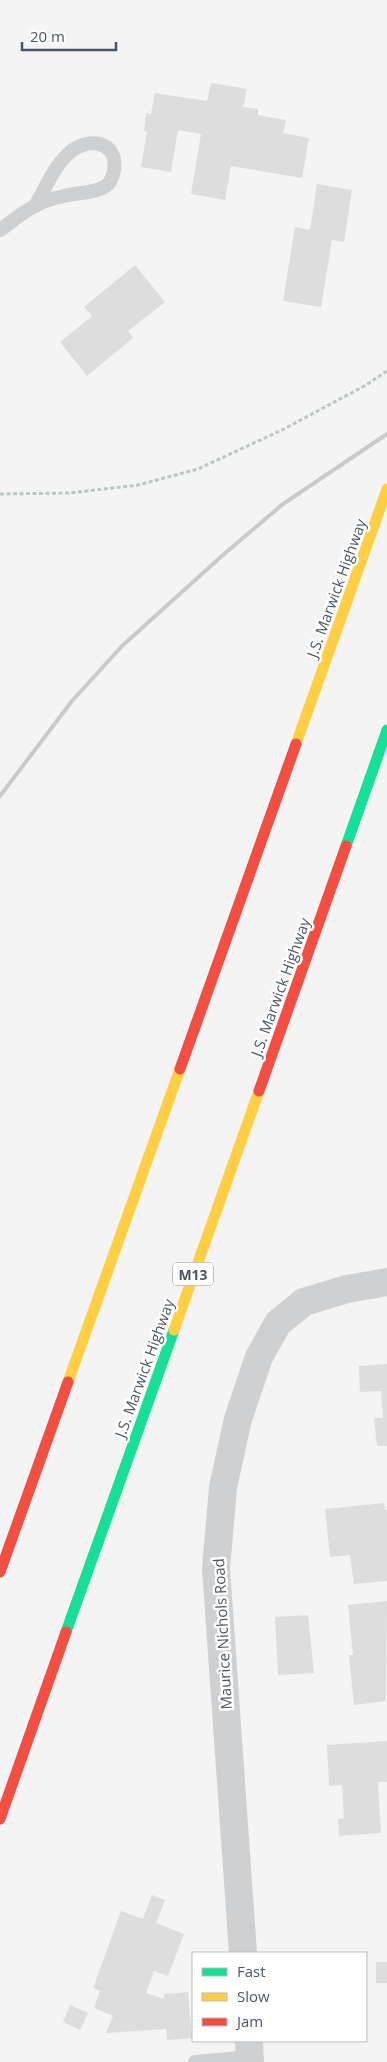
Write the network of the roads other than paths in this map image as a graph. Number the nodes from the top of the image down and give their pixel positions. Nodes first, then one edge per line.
1 (35, 206) junction
2 (0, 230) edge
3 (387, 489) edge
4 (387, 730) edge
5 (387, 1282) edge
6 (0, 1572) edge
7 (0, 1819) edge
8 (243, 1952) edge
9 (250, 2053) edge
10 (195, 2062) edge

1 - 1 lane
1 - 2 lane
3 - 6 highway, J.S. Marwick Highway
4 - 7 highway, J.S. Marwick Highway / M13
5 - 8 street, Maurice Nichols Road
9 - 10 lane

